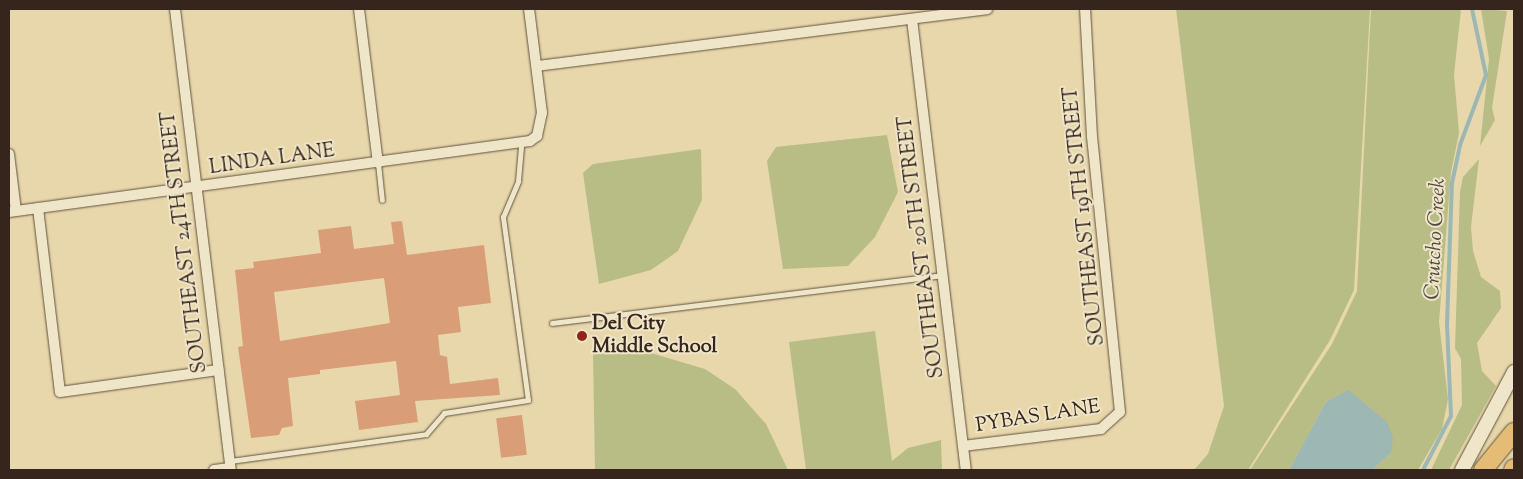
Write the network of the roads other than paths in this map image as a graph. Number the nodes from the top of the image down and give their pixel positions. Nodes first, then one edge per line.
1 (175, 9) edge
2 (359, 9) edge
3 (529, 9) edge
4 (987, 9) edge
5 (1085, 9) edge
6 (912, 19) junction
7 (536, 66) junction
8 (521, 145) junction
9 (9, 154) edge
10 (378, 163) junction
11 (197, 188) junction
12 (382, 200) dead end
13 (38, 208) junction
14 (12, 212) edge
15 (943, 275) junction
16 (552, 323) dead end
17 (218, 370) junction
18 (1514, 372) edge
19 (1116, 419) joint
20 (1514, 432) edge
21 (964, 446) junction
22 (230, 466) edge
23 (214, 470) edge
24 (966, 470) edge
25 (1462, 470) edge
26 (1483, 470) edge

1 - 11 street, SOUTHEAST 24TH STREET
2 - 10 street
3 - 7 street
4 - 6 street
5 - 19 street, SOUTHEAST 19TH STREET
6 - 7 street
6 - 15 street, SOUTHEAST 20TH STREET
7 - 8 street, LINDA LANE
8 - 10 street, LINDA LANE
8 - 22 lane
9 - 14 street
10 - 11 street, LINDA LANE
10 - 12 lane
11 - 13 street, LINDA LANE
11 - 17 street, SOUTHEAST 24TH STREET
13 - 14 street, LINDA LANE
13 - 17 street
15 - 16 lane
15 - 21 street, SOUTHEAST 20TH STREET
17 - 22 street, SOUTHEAST 24TH STREET
18 - 25 street
19 - 21 street, PYBAS LANE
20 - 26 highway
21 - 24 street, SOUTHEAST 20TH STREET
22 - 23 street

